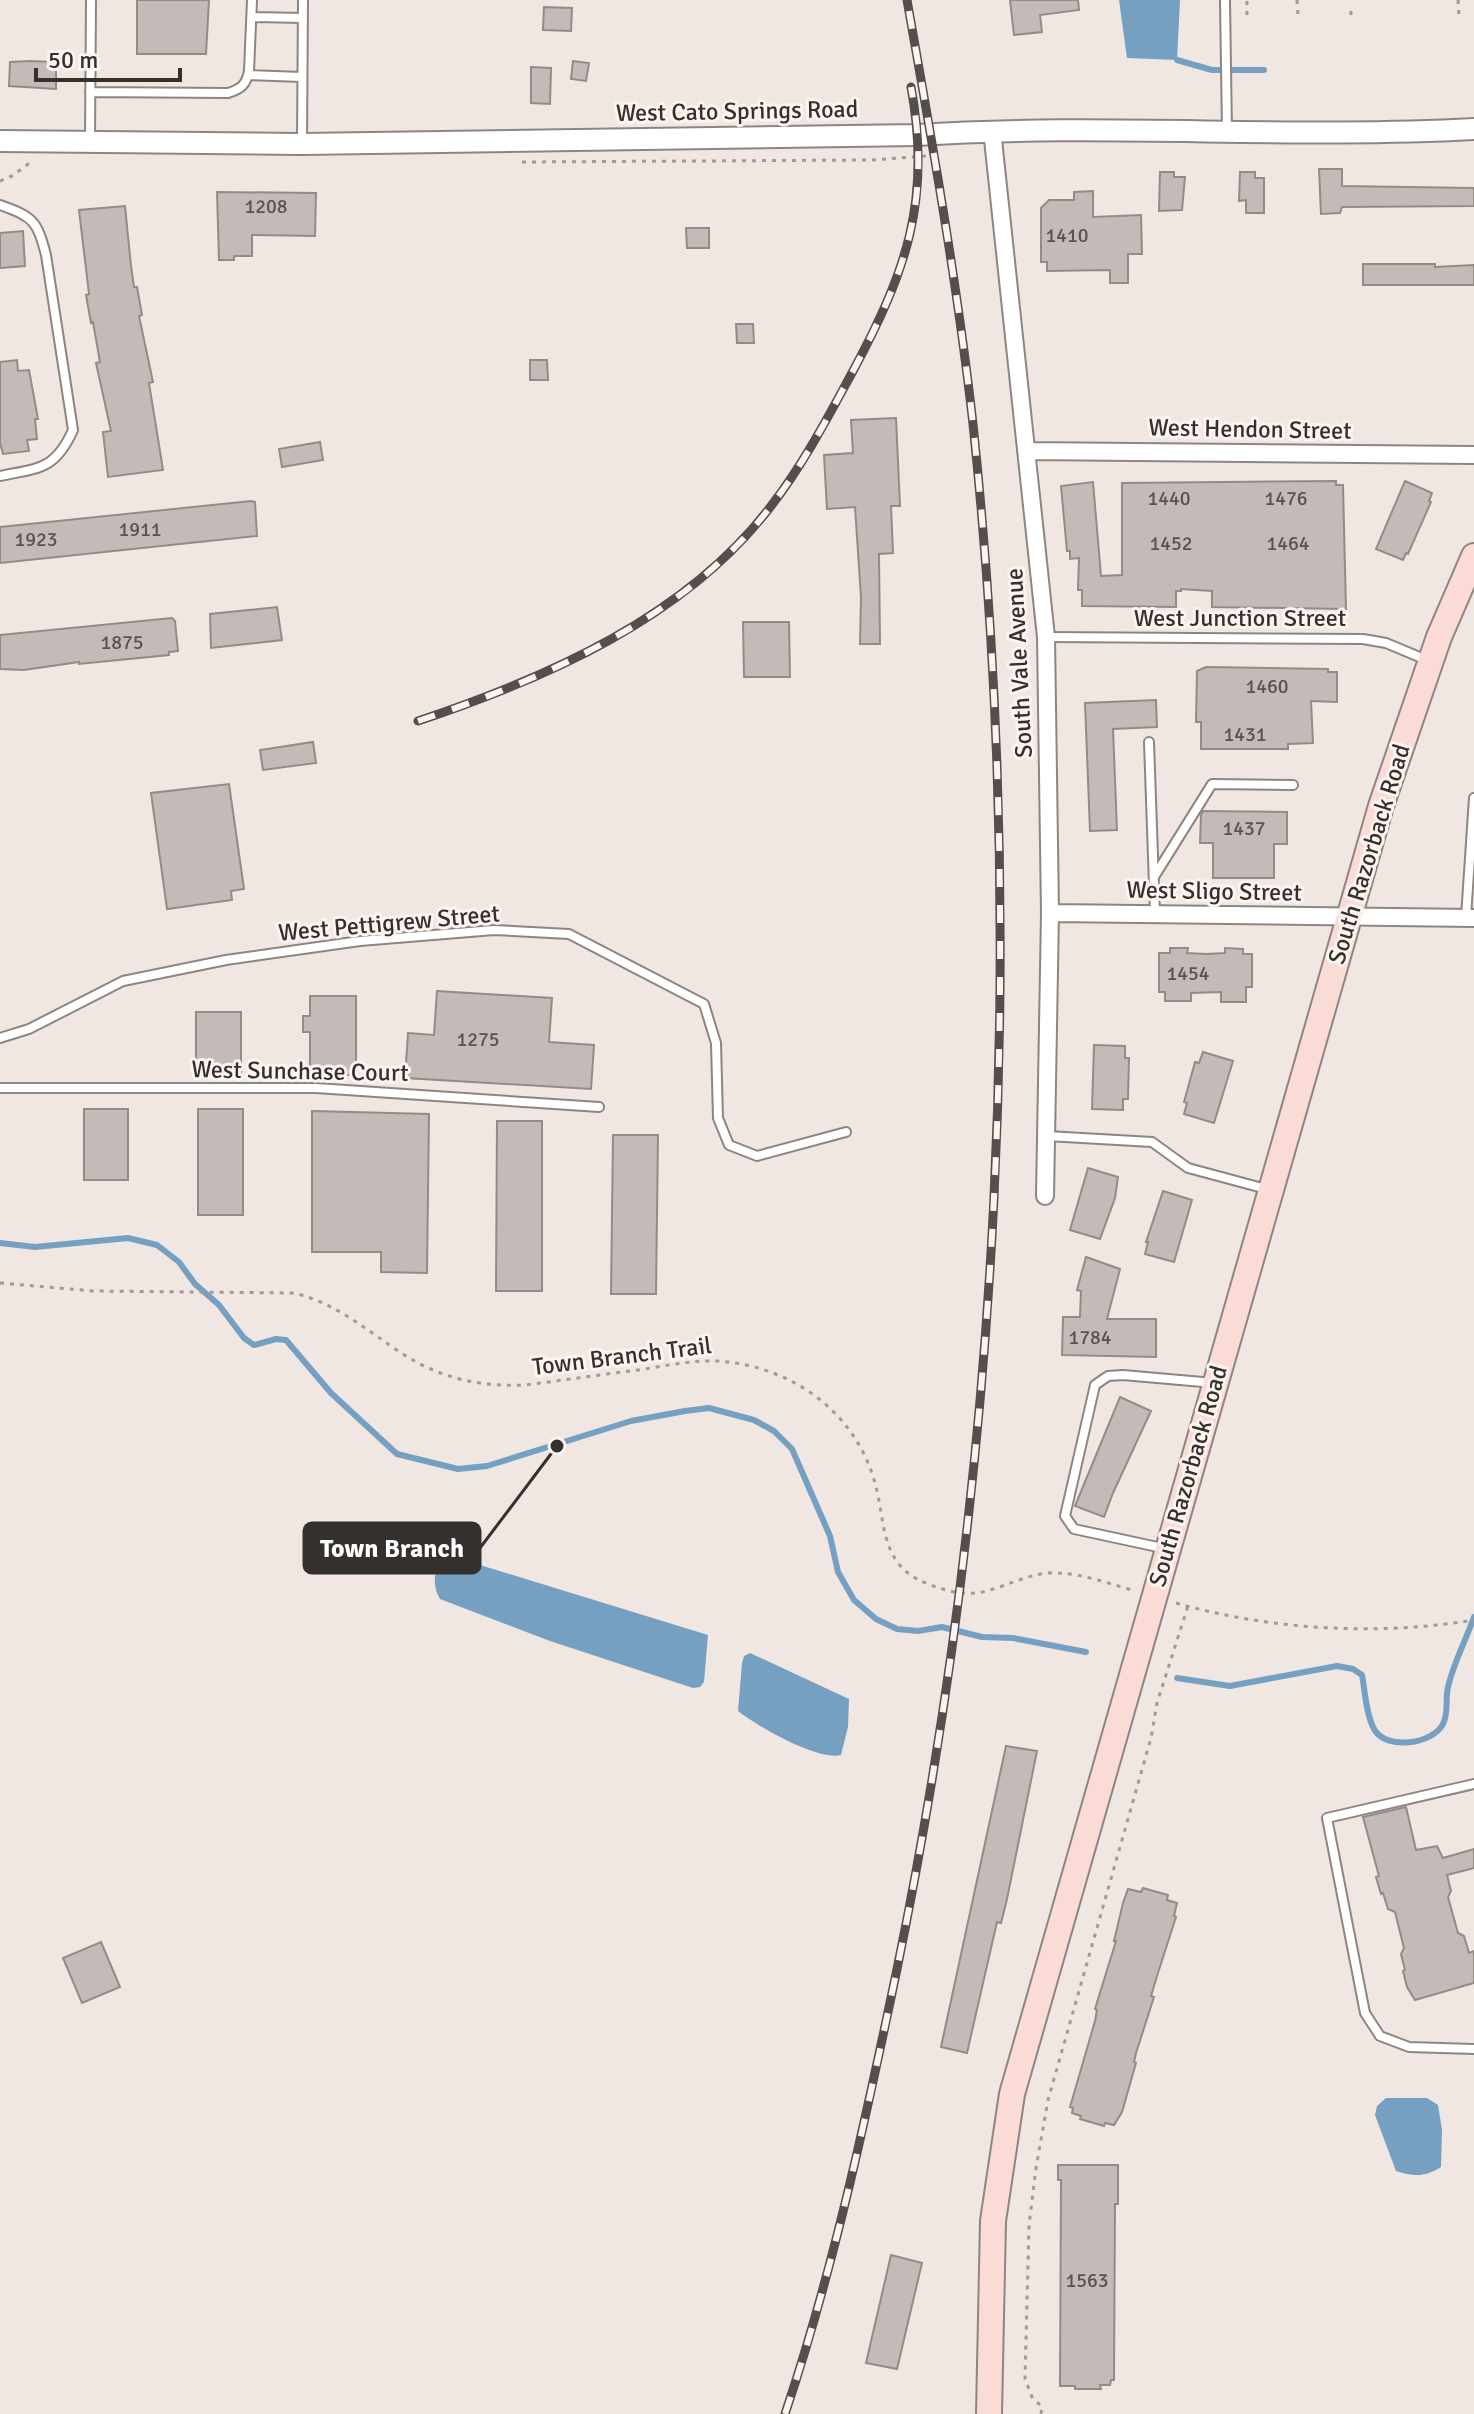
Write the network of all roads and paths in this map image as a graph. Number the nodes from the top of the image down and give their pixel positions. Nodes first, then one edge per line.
1 (91, 0) edge
2 (252, 0) edge
3 (303, 0) edge
4 (1247, 0) edge
5 (1297, 0) edge
6 (1458, 0) edge
7 (1225, 1) edge
8 (1247, 15) dead end
9 (1298, 15) dead end
10 (1459, 16) dead end
11 (252, 17) junction
12 (303, 18) junction
13 (248, 75) junction
14 (302, 77) junction
15 (90, 92) junction
16 (1474, 129) edge
17 (992, 130) junction
18 (1227, 132) junction
19 (90, 140) junction
20 (0, 141) edge
21 (302, 144) junction
22 (0, 205) edge
23 (1026, 451) junction
24 (1474, 455) edge
25 (0, 476) edge
26 (1474, 556) edge
27 (1046, 637) junction
28 (1430, 662) junction
29 (1149, 742) dead end
30 (1293, 785) dead end
31 (1474, 798) edge
32 (1154, 877) junction
33 (1050, 913) junction
34 (1155, 915) junction
35 (1350, 917) junction
36 (1470, 918) edge
37 (0, 1038) edge
38 (0, 1088) edge
39 (599, 1107) dead end
40 (846, 1132) dead end
41 (1046, 1136) junction
42 (1270, 1190) junction
43 (1045, 1196) dead end
44 (0, 1283) edge
45 (1214, 1383) junction
46 (1168, 1550) junction
47 (1154, 1597) junction
48 (1188, 1606) junction
49 (1474, 1620) edge
50 (1474, 1784) edge
51 (1474, 2049) edge
52 (989, 2414) edge
53 (1041, 2414) edge

1 - 15 lane
2 - 11 lane
3 - 12 lane
4 - 8 path
5 - 9 path
6 - 10 path
7 - 18 lane
11 - 12 lane
11 - 13 lane
12 - 14 lane
13 - 14 lane
13 - 15 lane
14 - 21 lane
15 - 19 lane
16 - 18 street, West Cato Springs Road
17 - 18 street, West Cato Springs Road
17 - 21 street, West Cato Springs Road
17 - 23 street, South Vale Avenue
19 - 20 street, West Cato Springs Road
19 - 21 street, West Cato Springs Road
22 - 25 lane
23 - 24 street, West Hendon Street
23 - 27 street, South Vale Avenue
26 - 28 main road, South Razorback Road
27 - 28 lane, West Junction Street
27 - 33 street, South Vale Avenue
28 - 35 main road, South Razorback Road
29 - 32 lane
30 - 32 lane
31 - 36 lane
32 - 34 lane
33 - 34 street, West Sligo Street
33 - 41 street, South Vale Avenue
34 - 35 street, West Sligo Street
35 - 36 street, West Sligo Street
35 - 42 main road, South Razorback Road
37 - 40 lane, West Pettigrew Street
38 - 39 lane, West Sunchase Court
41 - 42 lane
41 - 43 street, South Vale Avenue
42 - 45 main road, South Razorback Road
44 - 47 path, Town Branch Trail
45 - 46 main road, South Razorback Road
45 - 46 lane
46 - 47 main road, South Razorback Road
47 - 48 path, Town Branch Trail
47 - 52 main road, South Razorback Road
48 - 49 path, Town Branch Trail
48 - 53 path
50 - 51 lane

